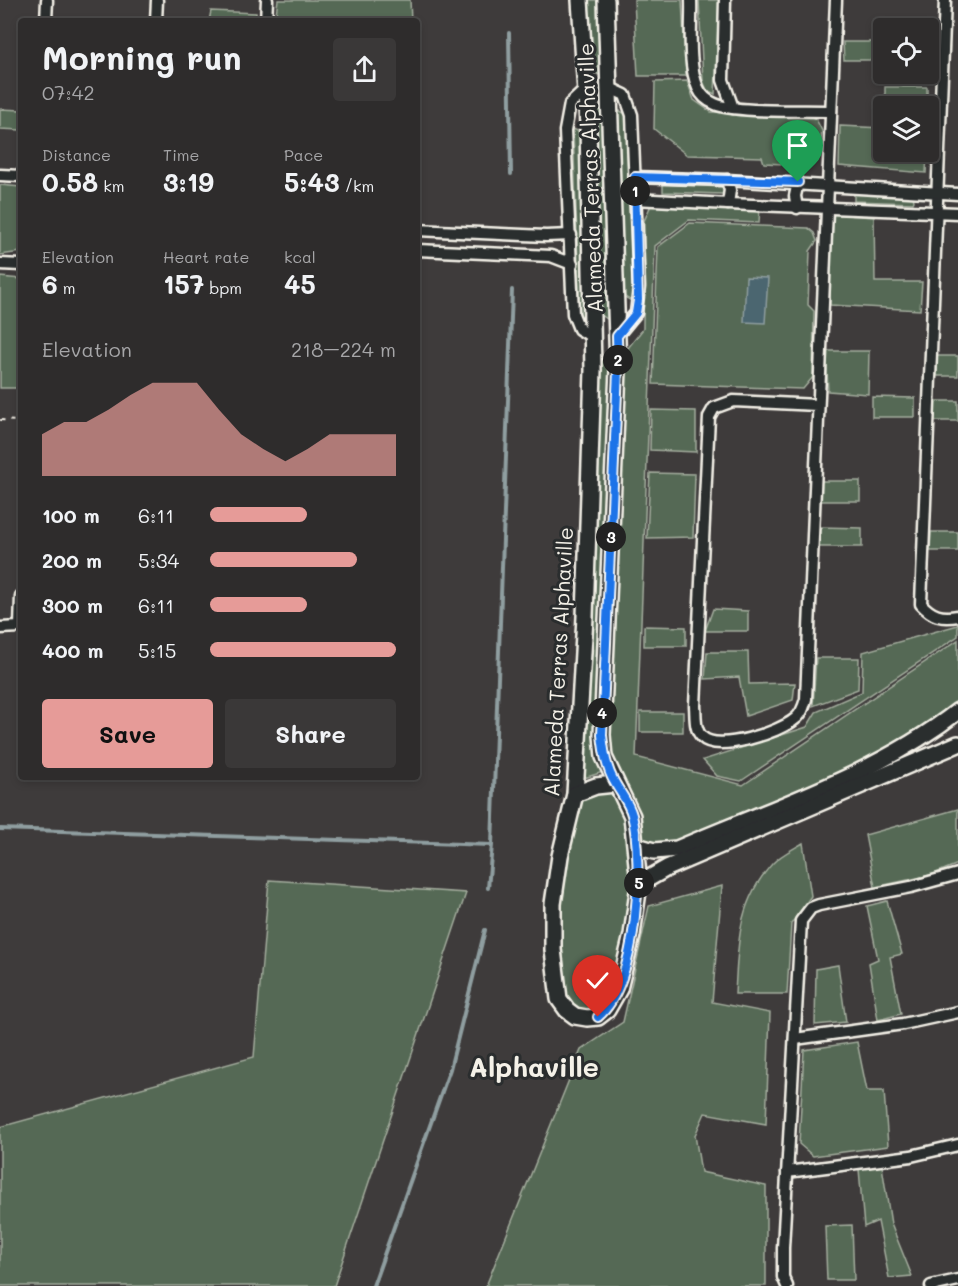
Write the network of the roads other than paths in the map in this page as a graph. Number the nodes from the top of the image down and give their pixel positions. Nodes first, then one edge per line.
1 (47, 0) edge
2 (158, 0) edge
3 (267, 0) edge
4 (580, 0) edge
5 (606, 0) edge
6 (691, 0) edge
7 (725, 0) edge
8 (836, 0) edge
9 (945, 0) edge
10 (46, 18) edge
11 (156, 18) edge
12 (266, 18) edge
13 (610, 88) junction
14 (585, 90) junction
15 (733, 108) junction
16 (831, 111) junction
17 (0, 175) edge
18 (18, 176) edge
19 (635, 177) junction
20 (727, 180) junction
21 (798, 182) junction
22 (827, 184) junction
23 (936, 192) junction
24 (958, 194) edge
25 (635, 199) junction
26 (728, 204) junction
27 (797, 208) junction
28 (826, 208) junction
29 (936, 213) junction
30 (958, 213) edge
31 (420, 230) edge
32 (571, 235) junction
33 (420, 250) edge
34 (0, 264) edge
35 (572, 264) junction
36 (18, 265) edge
37 (617, 336) junction
38 (594, 338) junction
39 (817, 405) junction
40 (958, 616) edge
41 (0, 627) edge
42 (18, 627) edge
43 (958, 711) edge
44 (958, 744) edge
45 (615, 784) junction
46 (575, 794) junction
47 (637, 846) junction
48 (958, 874) edge
49 (639, 884) junction
50 (958, 1012) edge
51 (795, 1038) junction
52 (958, 1145) edge
53 (787, 1172) junction
54 (958, 1280) edge
55 (787, 1286) edge
56 (931, 1286) edge

1 - 10 street
2 - 11 street
3 - 12 street
4 - 14 street, Alameda Terras Alphaville
5 - 13 street, Alameda Terras Alphaville
6 - 15 street
7 - 15 street
8 - 16 street
9 - 23 street
13 - 14 street
13 - 19 street
13 - 37 street, Alameda Terras Alphaville
14 - 32 street
14 - 38 street, Alameda Terras Alphaville
15 - 16 street
16 - 22 street
17 - 18 street
19 - 20 street
19 - 25 street
20 - 21 street
20 - 26 street
21 - 22 street
21 - 27 street
22 - 23 street
22 - 28 street
23 - 24 street
23 - 29 street
25 - 26 street
25 - 37 street
26 - 27 street
27 - 28 street
28 - 29 street
28 - 39 street
29 - 30 street
29 - 40 street
31 - 32 street
32 - 35 street
33 - 35 street
34 - 36 street
35 - 38 street
37 - 38 street
37 - 45 street, Alameda Terras Alphaville
38 - 46 street, Alameda Terras Alphaville
39 - 39 street
41 - 42 street
43 - 47 street
44 - 49 street
45 - 46 street
45 - 47 street, Alameda Terras Alphaville
46 - 49 street, Alameda Terras Alphaville
47 - 49 street, Alameda Terras Alphaville
48 - 51 street
50 - 51 street
51 - 53 street
52 - 53 street
53 - 55 street
54 - 56 street

